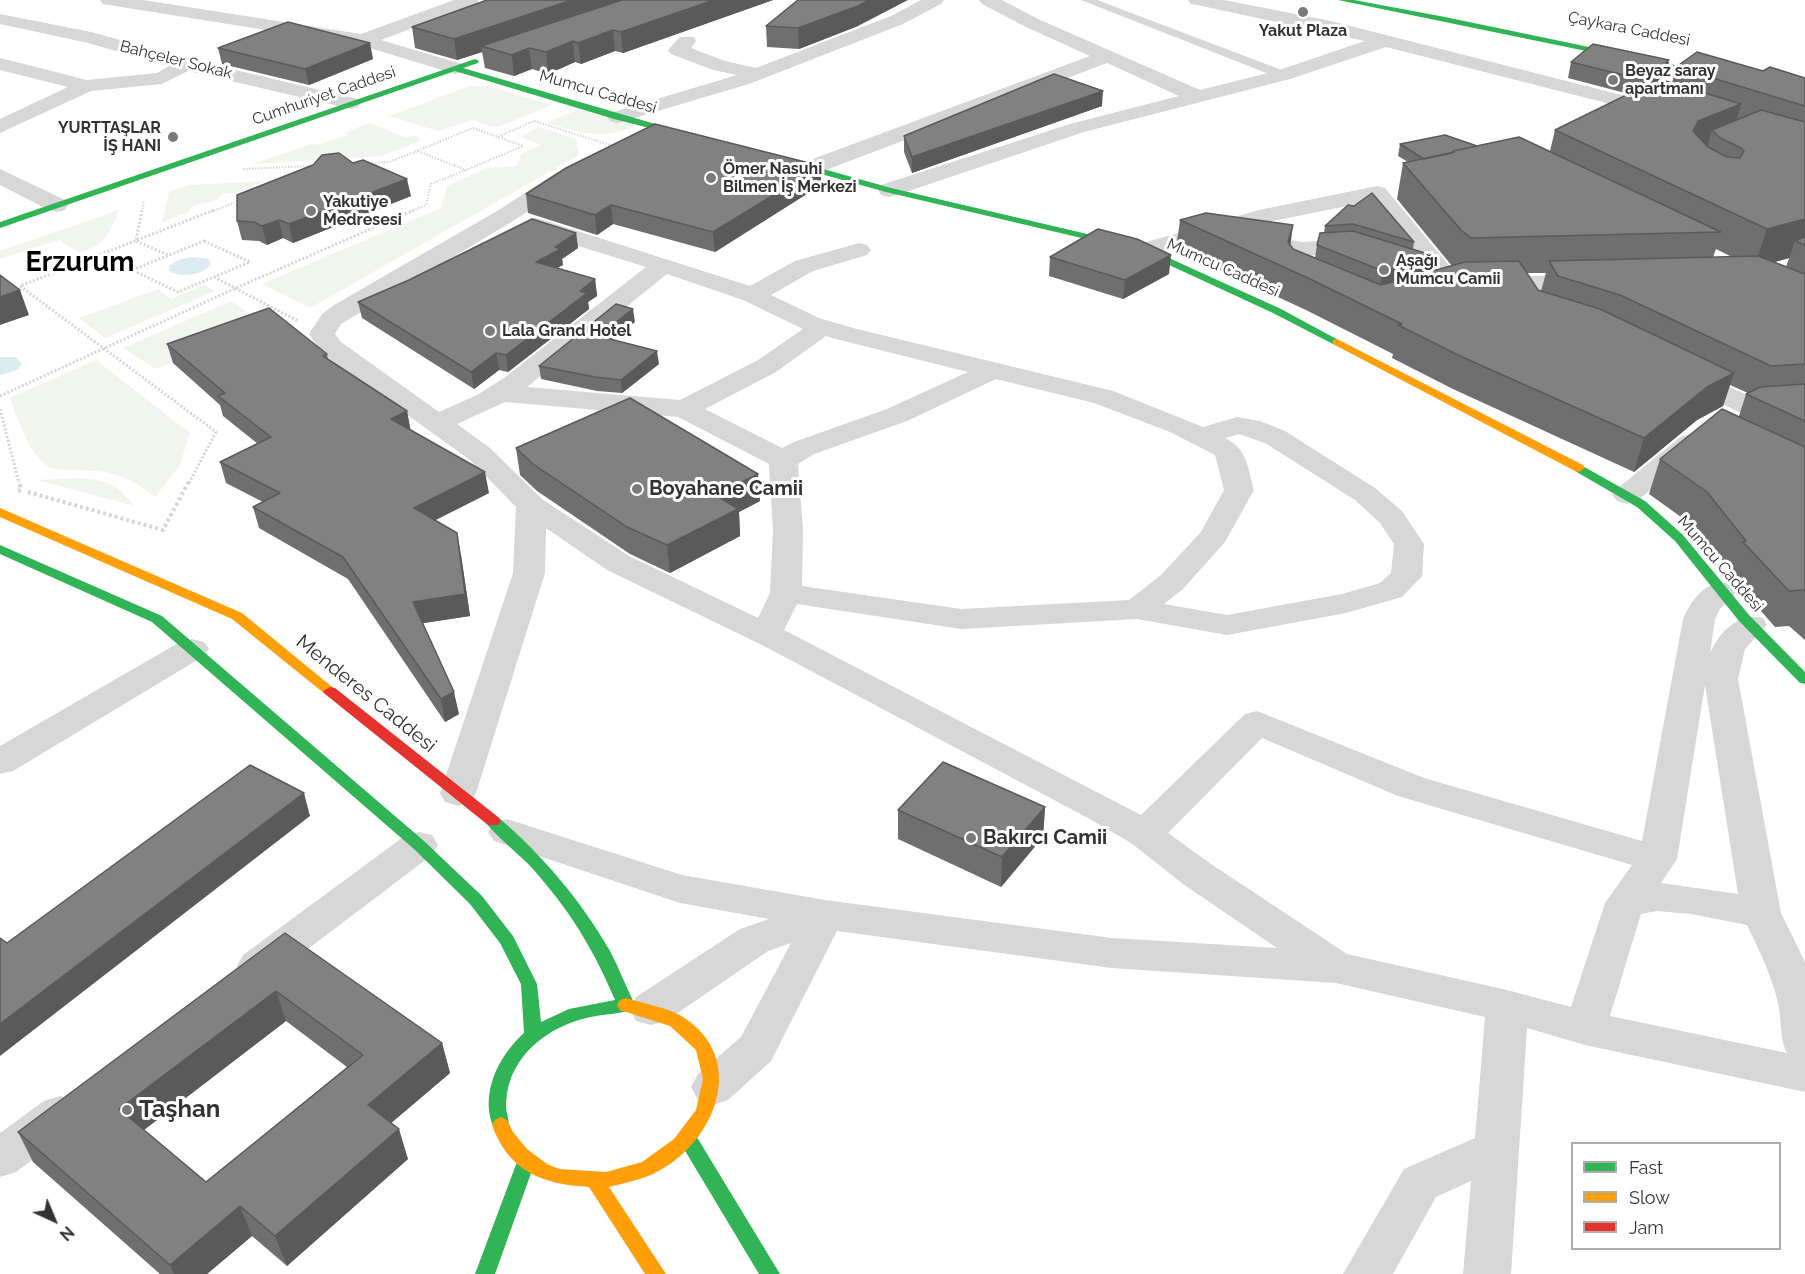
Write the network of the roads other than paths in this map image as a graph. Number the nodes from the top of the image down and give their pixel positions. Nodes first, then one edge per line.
1 (109, 0) edge
2 (470, 0) edge
3 (935, 0) edge
4 (988, 0) edge
5 (1087, 0) edge
6 (1197, 0) edge
7 (1346, 0) edge
8 (1409, 0) edge
9 (252, 4) dead end
10 (1396, 10) junction
11 (223, 18) junction
12 (0, 20) edge
13 (21, 24) junction
14 (0, 32) edge
15 (363, 40) junction
16 (1385, 40) junction
17 (687, 41) edge
18 (1108, 56) junction
19 (489, 57) edge
20 (0, 64) edge
21 (185, 64) junction
22 (455, 68) junction
23 (1693, 70) junction
24 (754, 74) junction
25 (1283, 75) junction
26 (1674, 83) edge
27 (1805, 83) edge
28 (87, 86) junction
29 (1805, 94) edge
30 (1199, 97) junction
31 (351, 103) junction
32 (617, 117) junction
33 (1616, 118) edge
34 (0, 127) edge
35 (665, 128) junction
36 (709, 140) edge
37 (621, 149) edge
38 (765, 156) edge
39 (810, 168) junction
40 (580, 169) edge
41 (0, 176) edge
42 (889, 189) junction
43 (1321, 204) junction
44 (57, 205) junction
45 (505, 216) junction
46 (0, 225) edge
47 (1198, 234) junction
48 (1304, 249) junction
49 (859, 250) dead end
50 (1144, 250) junction
51 (664, 265) junction
52 (1298, 273) edge
53 (1614, 281) edge
54 (1444, 283) junction
55 (1521, 283) junction
56 (752, 295) junction
57 (1535, 306) edge
58 (823, 327) junction
59 (1663, 364) edge
60 (992, 371) junction
61 (500, 393) junction
62 (684, 409) junction
63 (436, 423) junction
64 (1201, 437) junction
65 (783, 460) junction
66 (1627, 495) junction
67 (531, 504) junction
68 (0, 512) edge
69 (0, 549) edge
70 (1722, 591) junction
71 (786, 593) junction
72 (1137, 609) junction
73 (1751, 625) junction
74 (766, 634) junction
75 (192, 649) junction
76 (1805, 680) edge
77 (0, 762) edge
78 (458, 793) junction
79 (507, 832) junction
80 (1144, 834) junction
81 (419, 845) junction
82 (1658, 859) junction
83 (1625, 903) junction
84 (1761, 913) junction
85 (825, 915) junction
86 (1336, 967) junction
87 (229, 987) edge
88 (1507, 1006) junction
89 (638, 1007) junction
90 (1585, 1028) junction
91 (534, 1034) junction
92 (1805, 1046) edge
93 (1805, 1074) edge
94 (712, 1087) junction
95 (86, 1094) edge
96 (688, 1139) junction
97 (1496, 1149) junction
98 (0, 1158) edge
99 (526, 1162) junction
100 (595, 1181) junction
101 (485, 1274) edge
102 (656, 1274) edge
103 (770, 1274) edge
104 (1367, 1274) edge
105 (1487, 1274) edge

1 - 11 street
2 - 15 street
3 - 24 street
4 - 18 street
5 - 25 lane
6 - 16 street
7 - 10 main road, Çaykara Caddesi
8 - 10 main road
8 - 27 main road, Çaykara Caddesi
9 - 11 street
10 - 23 main road, Çaykara Caddesi
11 - 15 street
12 - 13 street, Bahçeler Sokak
13 - 14 street
13 - 21 street, Bahçeler Sokak
15 - 22 street
16 - 25 street
16 - 33 street
17 - 24 street
18 - 30 street
18 - 39 street
19 - 22 main road, Cumhuriyet Caddesi
20 - 28 street
21 - 28 street
21 - 31 street, Bahçeler Sokak
22 - 31 main road, Cumhuriyet Caddesi
22 - 32 main road, Mumcu Caddesi
23 - 26 street
23 - 29 main road, Çaykara Caddesi
24 - 32 street
25 - 30 street
28 - 34 street
30 - 42 street
31 - 44 main road, Cumhuriyet Caddesi
32 - 35 main road, Mumcu Caddesi
35 - 36 main road, Mumcu Caddesi
35 - 37 street
38 - 39 main road, Mumcu Caddesi
39 - 42 main road, Mumcu Caddesi
40 - 45 street
41 - 44 street
42 - 50 main road, Mumcu Caddesi
43 - 47 street
43 - 48 street
43 - 54 street
44 - 46 main road, Cumhuriyet Caddesi
45 - 51 street
45 - 63 street
47 - 48 street
47 - 50 street
48 - 52 street
48 - 54 street
49 - 56 street
50 - 66 main road, Mumcu Caddesi
51 - 56 street
51 - 61 street
53 - 55 street
54 - 55 street
55 - 57 street
56 - 58 street
58 - 60 street
58 - 62 street
59 - 66 street
60 - 64 street
60 - 65 street
61 - 62 street
61 - 63 street
62 - 65 street
63 - 67 street
64 - 72 street
64 - 72 street
65 - 71 street
66 - 70 main road, Mumcu Caddesi
67 - 74 street
67 - 78 street
68 - 78 main road, Menderes Caddesi
69 - 75 main road
70 - 73 main road, Mumcu Caddesi
70 - 82 street
71 - 72 street
71 - 74 street
73 - 76 main road, Mumcu Caddesi
73 - 84 street
74 - 80 street
75 - 77 street
75 - 81 main road
78 - 79 main road, Menderes Caddesi
79 - 85 street
79 - 89 main road, Menderes Caddesi
80 - 82 street
80 - 86 street
81 - 87 street
81 - 91 main road
82 - 83 street
83 - 84 street
83 - 90 street
84 - 92 street
85 - 86 street
85 - 89 street
85 - 94 street
86 - 88 street
88 - 90 street
88 - 97 street
89 - 91 main road
89 - 94 main road
90 - 93 street
91 - 99 main road
94 - 96 main road
95 - 98 street
96 - 100 main road
96 - 103 main road
97 - 104 street
97 - 105 street
99 - 100 main road
99 - 101 main road
100 - 102 main road

